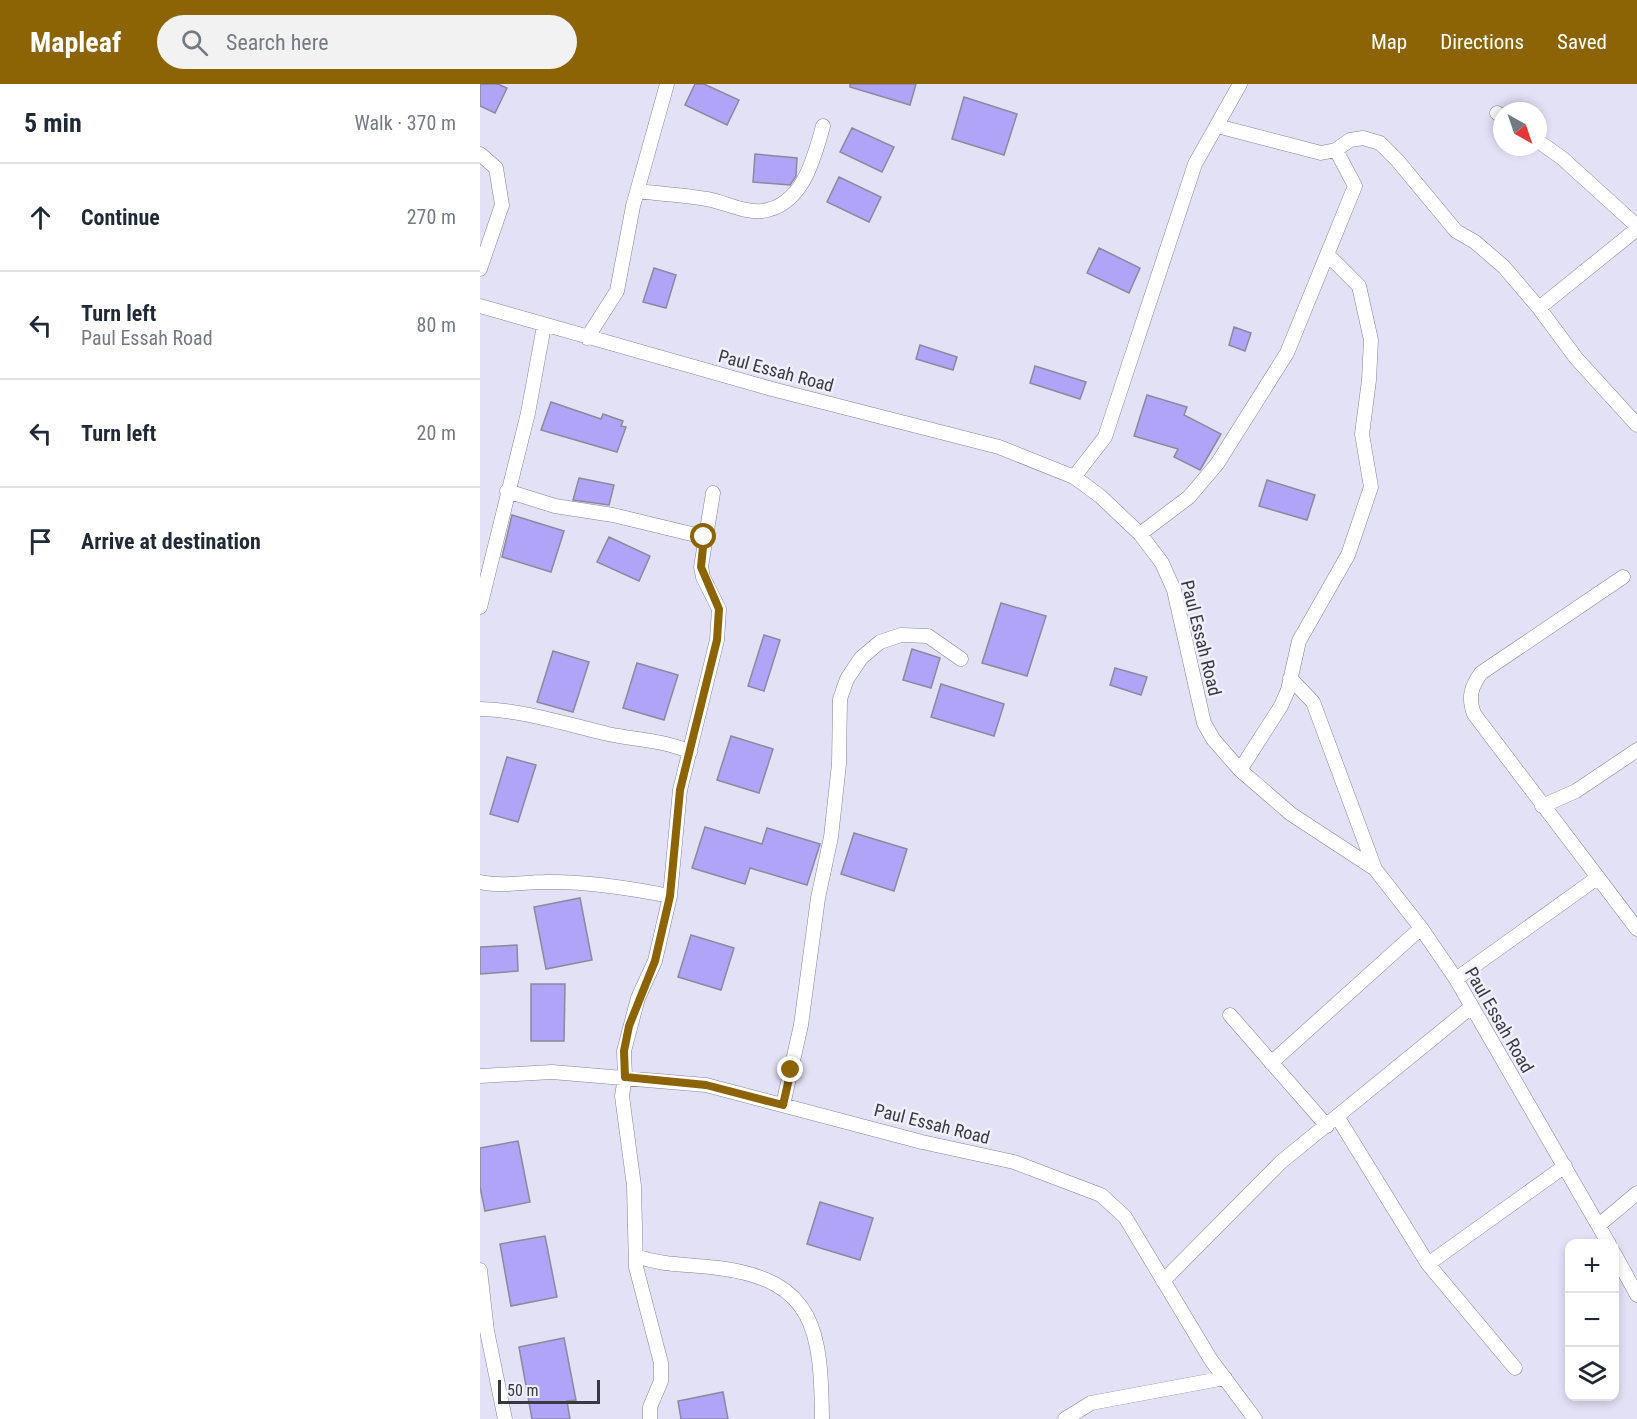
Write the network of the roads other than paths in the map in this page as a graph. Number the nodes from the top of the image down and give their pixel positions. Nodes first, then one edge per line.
1 (667, 84) edge
2 (1240, 84) edge
3 (823, 126) dead end
4 (1217, 126) junction
5 (1547, 147) edge
6 (1336, 150) junction
7 (480, 154) edge
8 (638, 191) junction
9 (1637, 228) edge
10 (1328, 255) junction
11 (480, 269) edge
12 (480, 306) edge
13 (1539, 308) junction
14 (544, 326) junction
15 (587, 338) junction
16 (1637, 425) edge
17 (1074, 477) junction
18 (507, 491) junction
19 (713, 493) dead end
20 (1140, 534) junction
21 (704, 537) junction
22 (1623, 577) dead end
23 (480, 607) edge
24 (962, 659) dead end
25 (1290, 678) junction
26 (480, 709) edge
27 (1637, 750) edge
28 (690, 752) junction
29 (1240, 770) junction
30 (1542, 806) junction
31 (1375, 869) junction
32 (1597, 878) junction
33 (480, 882) edge
34 (670, 896) junction
35 (1421, 928) junction
36 (1637, 929) edge
37 (1456, 979) junction
38 (1470, 1008) junction
39 (1230, 1015) dead end
40 (1271, 1063) junction
41 (480, 1076) edge
42 (625, 1077) junction
43 (783, 1105) junction
44 (1332, 1122) junction
45 (1565, 1167) junction
46 (1637, 1194) edge
47 (1599, 1224) junction
48 (1606, 1239) edge
49 (636, 1256) junction
50 (1619, 1262) edge
51 (1428, 1264) junction
52 (480, 1270) edge
53 (1163, 1281) junction
54 (1637, 1294) edge
55 (1515, 1368) dead end
56 (1225, 1378) junction
57 (506, 1419) edge
58 (650, 1419) edge
59 (822, 1419) edge
60 (1065, 1419) edge
61 (1255, 1419) edge

1 - 8 street
2 - 4 street
3 - 8 street
4 - 6 street
4 - 17 street
5 - 9 street
6 - 10 street
6 - 13 street
7 - 11 street
8 - 15 street
9 - 13 street
10 - 20 street
10 - 25 street
12 - 14 street, Paul Essah Road
13 - 16 street
14 - 15 street, Paul Essah Road
14 - 18 street
15 - 17 street, Paul Essah Road
17 - 20 street, Paul Essah Road
18 - 21 street
18 - 23 street
19 - 21 street
20 - 29 street, Paul Essah Road
21 - 28 street
22 - 30 street
24 - 43 street
25 - 29 street
25 - 31 street
26 - 28 street
27 - 30 street
28 - 34 street
29 - 31 street, Paul Essah Road
30 - 32 street
31 - 35 street, Paul Essah Road
32 - 36 street
32 - 37 street
33 - 34 street
34 - 42 street
35 - 37 street, Paul Essah Road
35 - 40 street
37 - 38 street, Paul Essah Road
38 - 44 street
38 - 45 street, Paul Essah Road
39 - 40 street
40 - 44 street
41 - 42 street, Paul Essah Road
42 - 43 street, Paul Essah Road
42 - 49 street
43 - 53 street, Paul Essah Road
44 - 51 street
44 - 53 street
45 - 47 street, Paul Essah Road
45 - 51 street
46 - 47 street
47 - 48 street, Paul Essah Road
49 - 58 street
49 - 59 street
50 - 54 street
51 - 55 street
52 - 57 street
53 - 56 street, Paul Essah Road
56 - 60 street
56 - 61 street, Paul Essah Road

